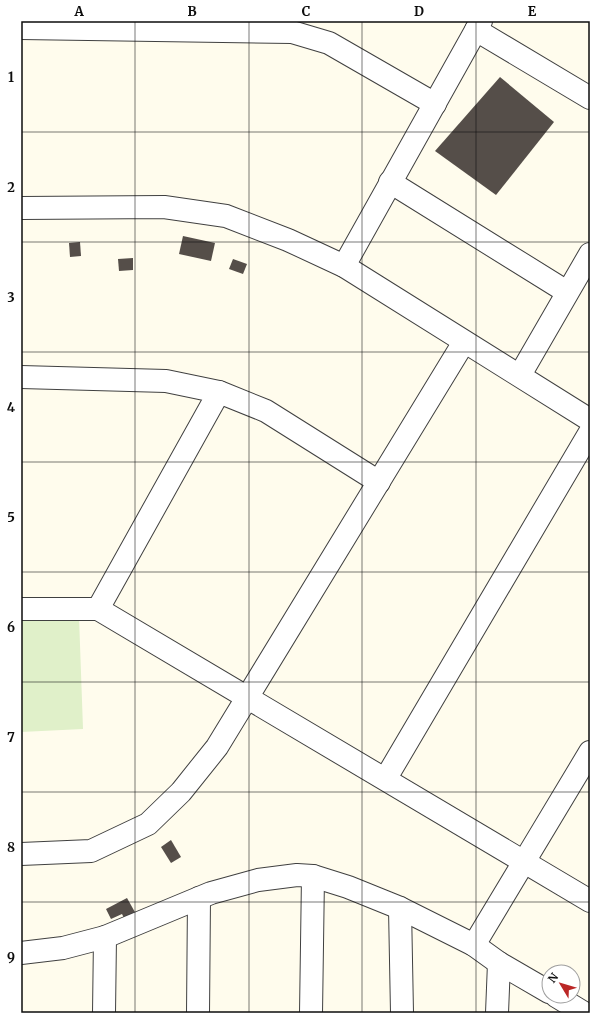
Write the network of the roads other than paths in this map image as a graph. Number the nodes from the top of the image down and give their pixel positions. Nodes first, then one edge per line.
1 (478, 25) edge
2 (21, 28) edge
3 (590, 98) edge
4 (435, 104) junction
5 (390, 182) junction
6 (21, 208) edge
7 (590, 254) edge
8 (344, 266) junction
9 (567, 292) junction
10 (464, 342) junction
11 (520, 375) junction
12 (21, 377) edge
13 (219, 392) junction
14 (590, 420) edge
15 (590, 432) edge
16 (379, 482) junction
17 (21, 609) edge
18 (98, 609) junction
19 (248, 698) junction
20 (590, 752) edge
21 (386, 778) junction
22 (21, 854) edge
23 (524, 863) junction
24 (313, 876) junction
25 (200, 898) junction
26 (590, 901) edge
27 (400, 908) junction
28 (105, 937) junction
29 (474, 945) junction
30 (21, 953) edge
31 (499, 963) junction
32 (541, 987) edge
33 (569, 1004) edge
34 (104, 1013) edge
35 (198, 1013) edge
36 (311, 1013) edge
37 (402, 1013) edge
38 (497, 1013) edge
39 (584, 1013) edge

1 - 3 street
1 - 4 street
2 - 4 street
4 - 5 street
5 - 8 street
5 - 9 street
6 - 8 street
7 - 9 street
8 - 10 street
9 - 11 street
10 - 11 street
10 - 16 street
11 - 14 street
12 - 13 street
13 - 16 street
13 - 18 street
15 - 21 street
16 - 19 street
17 - 18 street
18 - 19 street
19 - 21 street
19 - 22 street
20 - 23 street
21 - 23 street
23 - 26 street
23 - 29 street
24 - 25 street
24 - 27 street
24 - 36 street
25 - 28 street
25 - 35 street
27 - 29 street
27 - 37 street
28 - 30 street
28 - 34 street
29 - 31 street
31 - 32 street
31 - 38 street
33 - 39 street

